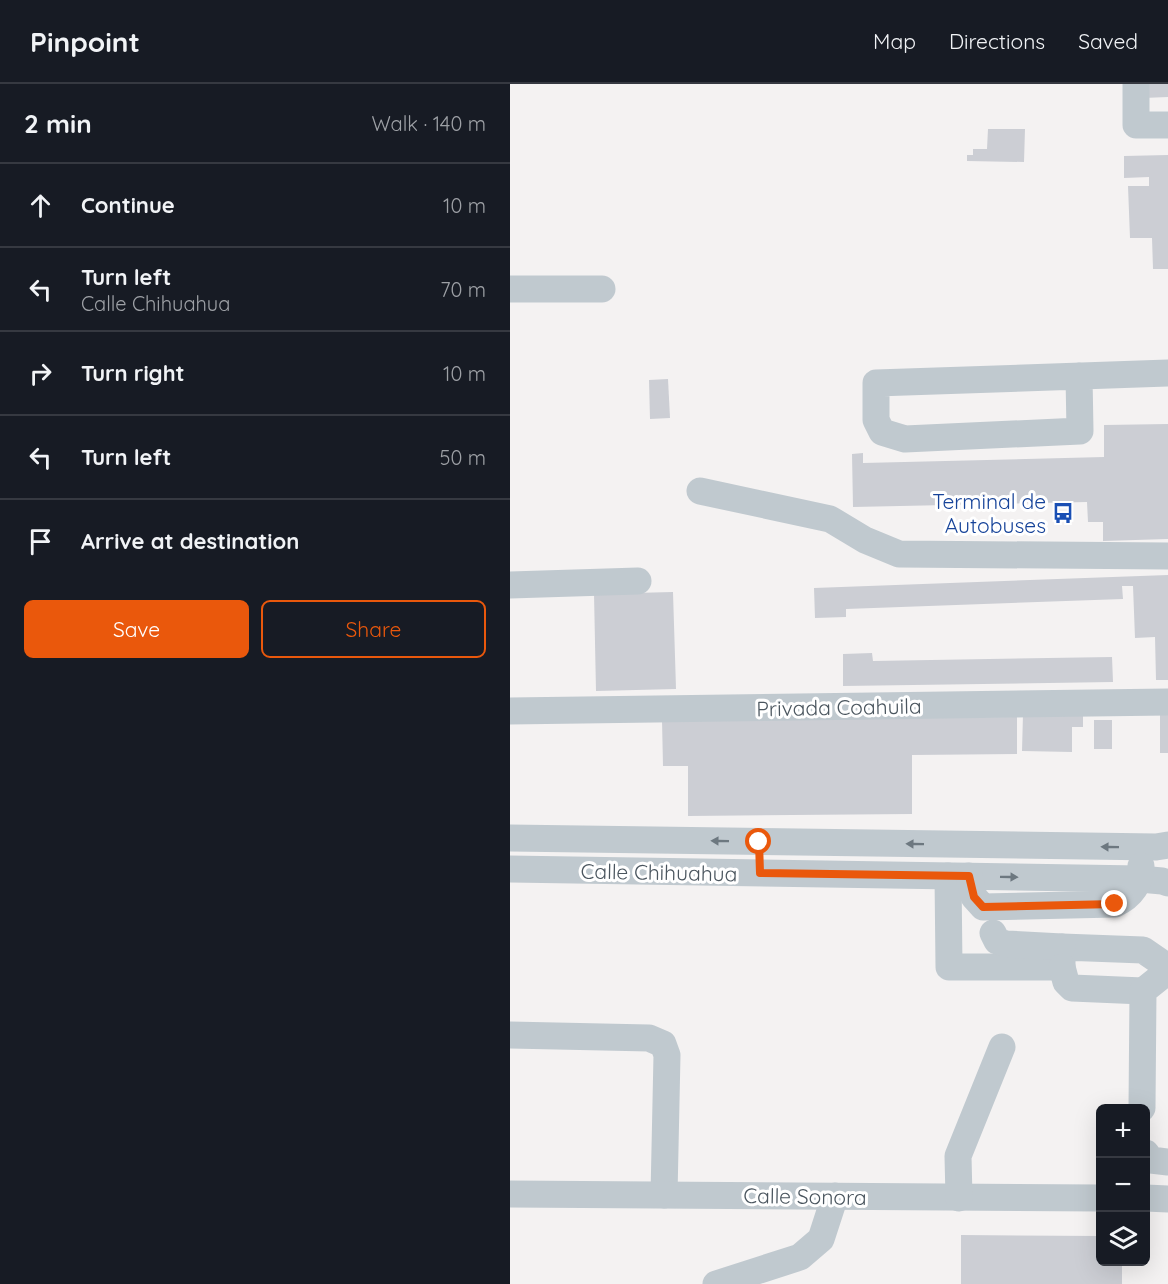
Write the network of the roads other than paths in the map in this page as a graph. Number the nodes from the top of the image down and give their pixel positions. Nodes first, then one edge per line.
1 (1136, 84) edge
2 (1168, 125) edge
3 (510, 289) edge
4 (602, 289) dead end
5 (1168, 373) edge
6 (1079, 376) junction
7 (699, 491) dead end
8 (1168, 556) edge
9 (638, 581) dead end
10 (510, 585) edge
11 (1168, 702) edge
12 (510, 711) edge
13 (510, 838) edge
14 (759, 842) junction
15 (1155, 846) edge
16 (510, 870) edge
17 (760, 873) junction
18 (958, 876) junction
19 (1140, 879) junction
20 (1168, 883) edge
21 (993, 933) dead end
22 (1062, 957) junction
23 (1168, 968) edge
24 (1143, 992) junction
25 (510, 1035) edge
26 (1002, 1047) dead end
27 (1142, 1104) edge
28 (1150, 1158) edge
29 (1168, 1162) edge
30 (510, 1194) edge
31 (664, 1195) junction
32 (835, 1196) junction
33 (959, 1198) junction
34 (1096, 1198) edge
35 (1150, 1198) edge
36 (1168, 1198) edge
37 (716, 1284) edge

1 - 2 street
3 - 4 street
5 - 6 street
6 - 6 street
7 - 8 street
9 - 10 street
11 - 12 street, Privada Coahuila
14 -> 13 street, Calle Chihuahua
15 -> 14 street, Calle Chihuahua
14 - 17 street
15 - 19 street
16 - 17 street, Calle Chihuahua
17 - 18 street, Calle Chihuahua
18 - 19 street, Calle Chihuahua
18 - 22 street
19 - 20 street, Calle Chihuahua
21 - 22 street
22 - 23 street
22 - 24 street
23 - 24 street
24 - 27 street
25 - 31 street
26 - 33 street
28 - 29 street
30 - 31 street, Calle Sonora
31 - 32 street, Calle Sonora
32 - 33 street, Calle Sonora
32 - 37 street
33 - 34 street, Calle Sonora
35 - 36 street

